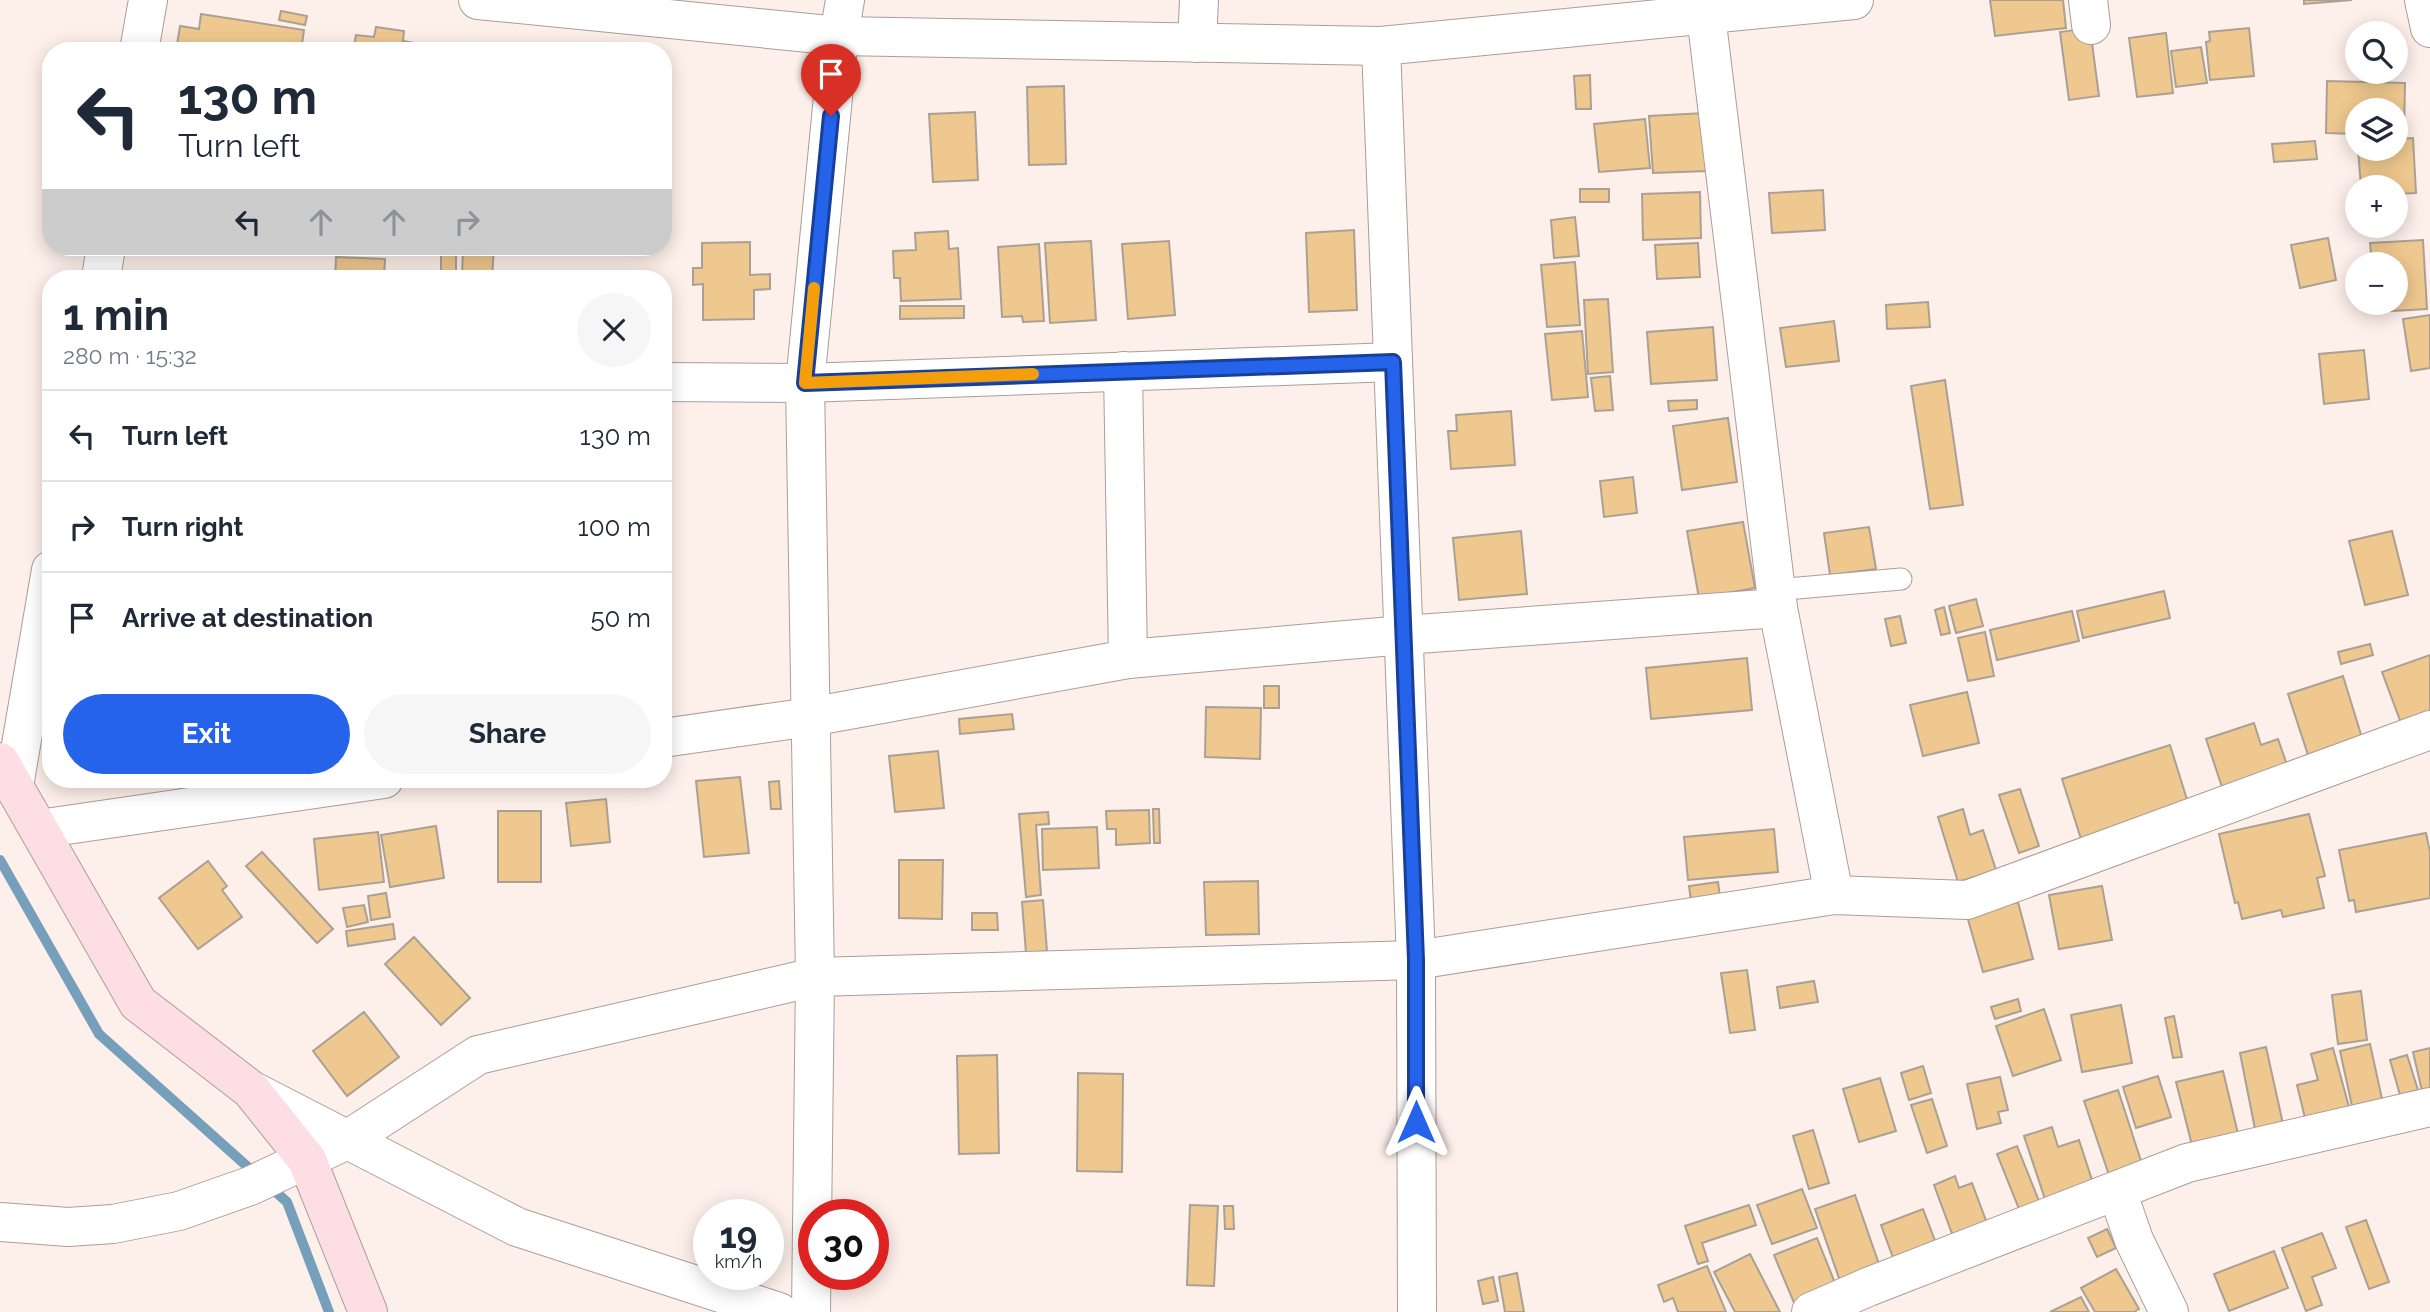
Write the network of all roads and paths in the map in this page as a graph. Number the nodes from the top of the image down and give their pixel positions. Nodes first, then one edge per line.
1 (148, 0) edge
2 (478, 0) edge
3 (1199, 0) edge
4 (1854, 0) edge
5 (2424, 0) edge
6 (1549, 15) edge
7 (1706, 15) junction
8 (842, 18) edge
9 (2430, 28) edge
10 (141, 42) edge
11 (1197, 43) junction
12 (1381, 46) junction
13 (1393, 362) junction
14 (1123, 371) junction
15 (672, 382) edge
16 (805, 383) junction
17 (1901, 579) dead end
18 (1777, 599) junction
19 (42, 612) edge
20 (1404, 635) junction
21 (1128, 659) junction
22 (810, 717) junction
23 (2430, 730) edge
24 (672, 737) edge
25 (7, 774) edge
26 (322, 788) edge
27 (38, 829) junction
28 (1834, 895) junction
29 (1416, 960) junction
30 (815, 977) junction
31 (251, 1090) junction
32 (2430, 1107) edge
33 (347, 1140) junction
34 (278, 1174) junction
35 (2117, 1191) junction
36 (0, 1222) edge
37 (368, 1312) edge
38 (779, 1312) edge
39 (811, 1312) edge
40 (1417, 1312) edge
41 (1811, 1312) edge
42 (2169, 1312) edge

1 - 10 street
2 - 8 street
3 - 11 street
4 - 7 street
5 - 9 street
6 - 7 street
6 - 12 street
7 - 18 street
8 - 11 street
8 - 16 street
11 - 12 street
12 - 13 street
13 - 14 street
13 - 20 street
14 - 16 street
14 - 21 street
15 - 16 street
16 - 22 street
17 - 18 lane
18 - 20 street
18 - 28 street
19 - 25 street
20 - 21 street
20 - 29 street
21 - 22 street
22 - 24 street
22 - 30 street
23 - 28 street
25 - 27 street
26 - 27 street
27 - 31 street
28 - 29 street
29 - 30 street
29 - 40 street
30 - 33 street
30 - 39 street
31 - 33 street
31 - 34 street
32 - 35 street
33 - 34 street
33 - 38 street
34 - 36 street
34 - 37 street
35 - 41 street
35 - 42 street

